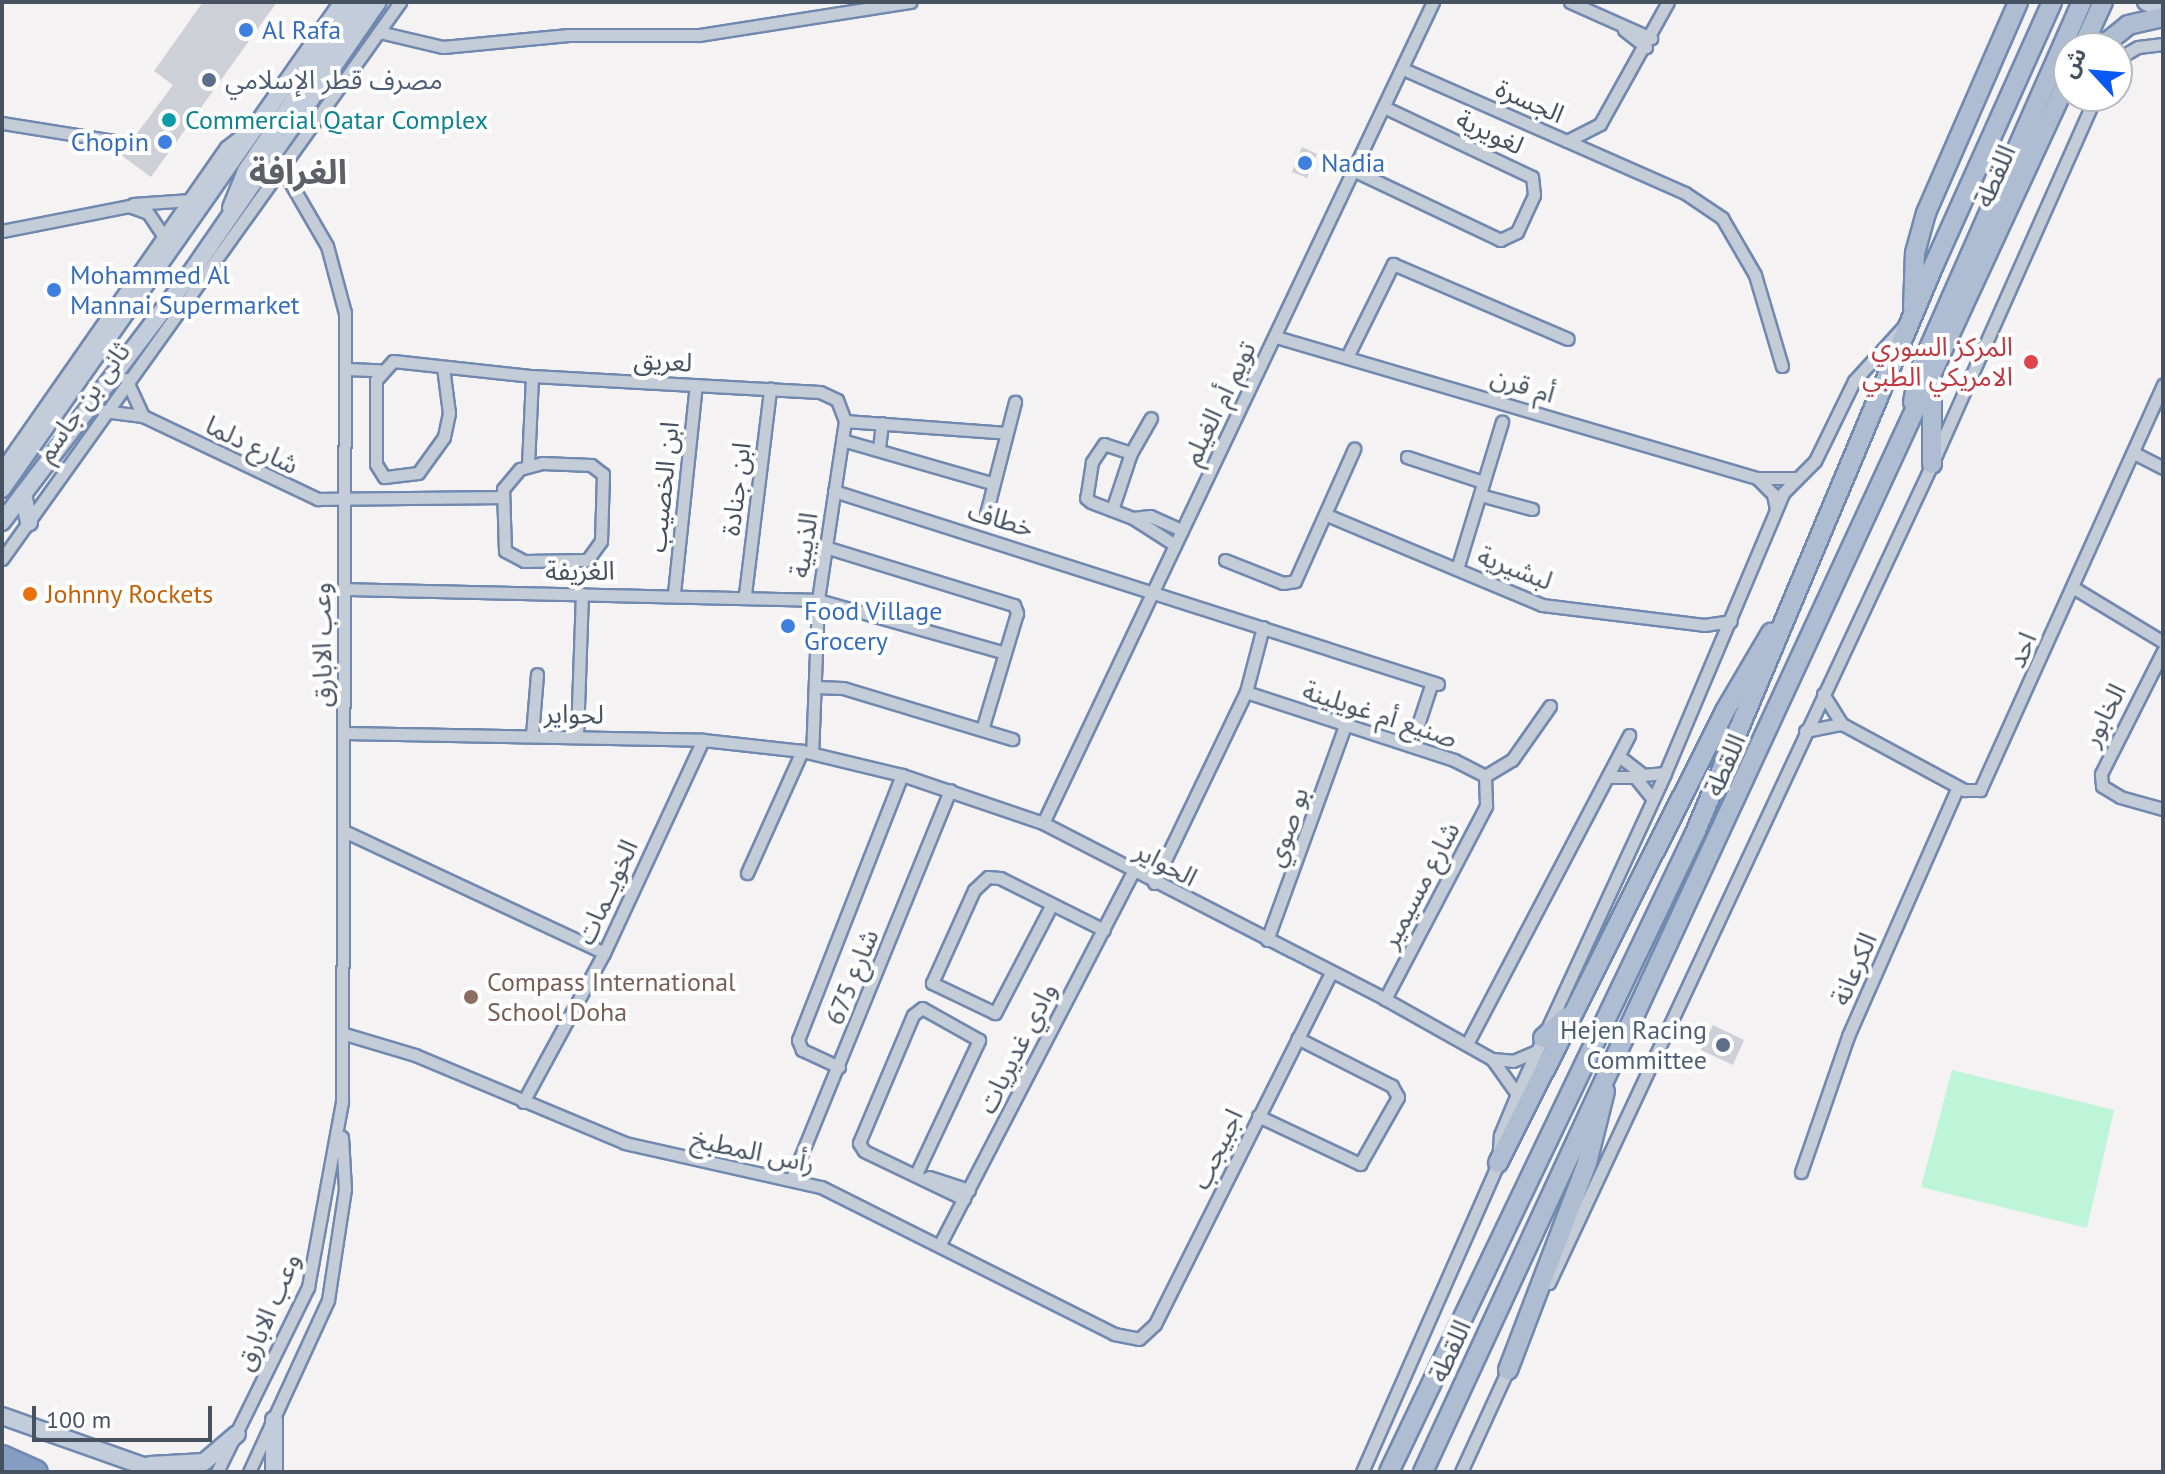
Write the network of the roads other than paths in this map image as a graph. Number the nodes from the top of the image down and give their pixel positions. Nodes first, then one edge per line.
1 (343, 2) edge
2 (360, 2) edge
3 (367, 2) edge
4 (378, 2) edge
5 (400, 2) edge
6 (910, 2) edge
7 (1433, 2) edge
8 (1570, 2) edge
9 (1668, 2) edge
10 (2018, 2) edge
11 (2052, 2) edge
12 (2082, 2) edge
13 (2103, 2) edge
14 (2146, 2) edge
15 (2163, 10) edge
16 (2163, 17) edge
17 (379, 32) junction
18 (2089, 32) edge
19 (2119, 32) edge
20 (1648, 42) junction
21 (2163, 44) edge
22 (2133, 50) edge
23 (327, 53) junction
24 (1403, 69) junction
25 (1386, 108) junction
26 (2054, 112) edge
27 (2089, 112) edge
28 (2, 123) edge
29 (257, 123) junction
30 (115, 141) dead end
31 (1567, 141) junction
32 (280, 165) junction
33 (1355, 171) junction
34 (267, 182) junction
35 (294, 190) junction
36 (191, 200) junction
37 (129, 206) junction
38 (229, 217) junction
39 (2, 231) edge
40 (165, 238) junction
41 (1914, 316) junction
42 (148, 326) junction
43 (1276, 337) junction
44 (1568, 339) dead end
45 (149, 350) junction
46 (1347, 357) junction
47 (1782, 366) dead end
48 (443, 367) junction
49 (346, 369) junction
50 (379, 370) junction
51 (532, 376) junction
52 (126, 379) junction
53 (1932, 380) junction
54 (2163, 384) edge
55 (696, 385) junction
56 (770, 389) junction
57 (1015, 402) dead end
58 (103, 411) junction
59 (143, 416) junction
60 (1151, 418) dead end
61 (845, 421) junction
62 (1502, 422) dead end
63 (882, 423) junction
64 (1910, 425) junction
65 (1007, 433) junction
66 (842, 440) junction
67 (879, 448) junction
68 (1354, 449) dead end
69 (1131, 453) junction
70 (2134, 453) junction
71 (1407, 457) dead end
72 (1932, 464) junction
73 (528, 465) junction
74 (2, 468) edge
75 (2163, 468) edge
76 (1801, 477) junction
77 (410, 478) junction
78 (1757, 478) junction
79 (1483, 482) junction
80 (994, 484) junction
81 (2, 489) edge
82 (834, 491) junction
83 (23, 494) junction
84 (1480, 495) junction
85 (502, 497) junction
86 (412, 498) junction
87 (345, 499) junction
88 (1532, 509) dead end
89 (1112, 510) junction
90 (1776, 510) junction
91 (986, 514) dead end
92 (1327, 515) junction
93 (1133, 518) junction
94 (2, 522) edge
95 (29, 522) junction
96 (1182, 530) junction
97 (1175, 545) junction
98 (825, 547) junction
99 (2, 559) edge
100 (1225, 560) dead end
101 (1457, 569) junction
102 (2074, 588) junction
103 (343, 589) junction
104 (1154, 589) junction
105 (674, 593) junction
106 (582, 594) junction
107 (745, 594) junction
108 (818, 600) junction
109 (1793, 601) junction
110 (1731, 621) junction
111 (1697, 624) junction
112 (1263, 627) junction
113 (2163, 642) edge
114 (1721, 646) junction
115 (2163, 651) edge
116 (1005, 653) junction
117 (537, 674) dead end
118 (815, 687) junction
119 (1246, 692) junction
120 (1823, 694) junction
121 (1550, 706) dead end
122 (1842, 724) junction
123 (1345, 726) junction
124 (982, 730) junction
125 (1805, 731) junction
126 (345, 733) junction
127 (532, 735) junction
128 (1629, 735) dead end
129 (577, 736) junction
130 (1012, 739) dead end
131 (703, 740) junction
132 (1411, 746) junction
133 (807, 752) junction
134 (1619, 756) junction
135 (1665, 773) junction
136 (898, 774) junction
137 (1636, 774) junction
138 (1485, 776) junction
139 (1608, 777) junction
140 (1958, 787) junction
141 (950, 790) junction
142 (1653, 799) junction
143 (2163, 809) edge
144 (1043, 823) junction
145 (344, 831) junction
146 (1133, 872) junction
147 (747, 873) dead end
148 (1154, 883) junction
149 (1051, 906) junction
150 (1102, 933) junction
151 (1267, 940) junction
152 (604, 953) junction
153 (1331, 973) junction
154 (1385, 999) junction
155 (1577, 1007) junction
156 (345, 1034) junction
157 (1297, 1038) junction
158 (1467, 1044) junction
159 (1541, 1044) junction
160 (1492, 1059) junction
161 (839, 1067) junction
162 (1607, 1073) junction
163 (1517, 1094) junction
164 (523, 1102) junction
165 (340, 1112) junction
166 (1258, 1116) junction
167 (1498, 1163) junction
168 (917, 1172) junction
169 (1801, 1172) dead end
170 (791, 1180) junction
171 (966, 1194) junction
172 (940, 1244) junction
173 (1139, 1339) joint
174 (1508, 1370) junction
175 (2, 1416) edge
176 (274, 1420) junction
177 (237, 1434) junction
178 (2, 1457) edge
179 (131, 1469) edge
180 (36, 1472) edge
181 (160, 1472) edge
182 (217, 1472) edge
183 (249, 1472) edge
184 (274, 1472) edge
185 (1362, 1472) edge
186 (1389, 1472) edge
187 (1423, 1472) edge
188 (1461, 1472) edge

1 - 29 main road, ثانى بن جاسم
2 - 23 main road
3 - 23 main road
4 - 38 main road, ثانى بن جاسم
5 - 17 street, ثانى بن جاسم
6 - 17 street
7 - 24 street, تويم أم الغيلم
8 - 20 street
9 - 20 street, الجسرة
10 - 41 main road
11 - 41 main road, اللقطة
12 - 64 main road
13 - 18 main road
14 - 15 main road
16 - 19 main road
17 - 32 street, ثانى بن جاسم
20 - 31 street, الجسرة
21 - 22 street
23 - 38 main road
24 - 25 street, تويم أم الغيلم
24 - 31 street, الجسرة
25 - 33 street, تويم أم الغيلم
25 - 33 street, لغويرية
26 - 53 main road, اللقطة
27 - 72 street
28 - 30 street
29 - 36 street, ثانى بن جاسم
29 - 81 main road, ثانى بن جاسم
31 - 47 street
32 - 34 street, ثانى بن جاسم
32 - 35 street, وعب الابارق
33 - 43 street, تويم أم الغيلم
34 - 35 street
34 - 45 street, ثانى بن جاسم
35 - 49 street, وعب الابارق
36 - 37 street
36 - 40 street, ثانى بن جاسم
37 - 39 street
37 - 40 street
38 - 42 main road, ثانى بن جاسم
40 - 74 street, ثانى بن جاسم
41 - 76 street, اللقطة
41 - 109 main road, اللقطة
42 - 45 main road
42 - 83 main road, ثانى بن جاسم
43 - 46 street, أم قرن
43 - 96 street, تويم أم الغيلم
44 - 46 street
45 - 52 street, ثانى بن جاسم
46 - 78 street, أم قرن
48 - 50 street, لعريق
48 - 51 street, لعريق
48 - 77 street
49 - 50 street, لعريق
49 - 87 street, وعب الابارق
50 - 77 street
51 - 55 street, لعريق
51 - 73 street
52 - 58 street, ثانى بن جاسم
52 - 59 street
53 - 64 main road, اللقطة
53 - 72 main road
54 - 70 street, احد
55 - 56 street, لعريق
55 - 105 street, ابن الخصيب
56 - 61 street, لعريق
56 - 107 street, ابن جنادة
57 - 65 street
58 - 59 street, شارع دلما
58 - 95 street, ثانى بن جاسم
59 - 87 street, شارع دلما
60 - 69 street
61 - 63 street
61 - 66 street
62 - 79 street
63 - 65 street
63 - 67 street
64 - 162 main road, اللقطة
65 - 80 street
66 - 67 street
66 - 82 street, الذيبية
67 - 80 street
68 - 92 street
69 - 89 street
69 - 89 street
70 - 75 street
70 - 102 street, احد
71 - 79 street
72 - 120 street
73 - 85 street
73 - 85 street
76 - 78 street, أم قرن
76 - 90 street, اللقطة
77 - 86 street
78 - 90 street
79 - 84 street
80 - 91 street
82 - 98 street, الذيبية
82 - 104 street, خطاف
83 - 94 main road, ثانى بن جاسم
83 - 95 main road
84 - 88 street
84 - 101 street
85 - 86 street, شارع دلما
86 - 87 street, شارع دلما
87 - 103 street, وعب الابارق
89 - 93 street
90 - 110 street, اللقطة
92 - 100 street
92 - 101 street, لبشيرية
93 - 96 street
93 - 97 street
95 - 99 street, ثانى بن جاسم
96 - 97 street, تويم أم الغيلم
97 - 104 street, تويم أم الغيلم
98 - 108 street, الذيبية
98 - 116 street
101 - 111 street, لبشيرية
102 - 113 street
102 - 140 street, احد
103 - 106 street, الغريفة
103 - 126 street, وعب الابارق
104 - 112 street
104 - 144 street, تويم أم الغيلم
105 - 106 street, الغريفة
105 - 107 street, الغريفة
106 - 129 street
107 - 108 street, الغريفة
108 - 116 street, الغريفة
108 - 118 street, الذيبية
109 - 155 main road
109 - 186 main road, اللقطة
110 - 111 street, لبشيرية
110 - 114 street, اللقطة
111 - 114 street
112 - 119 street
112 - 132 street
114 - 135 street, اللقطة
115 - 143 street, الخابور
116 - 124 street
117 - 127 street
118 - 124 street
118 - 133 street, الذيبية
119 - 123 street, صنيع أم غويلينة
119 - 148 street
120 - 122 street
120 - 125 street
121 - 138 street
122 - 125 street
122 - 140 street
123 - 132 street, صنيع أم غويلينة
123 - 151 street, بو صوي
124 - 130 street
125 - 174 street
126 - 127 street, لحواير
126 - 145 street, وعب الابارق
127 - 129 street, لحواير
128 - 134 street
129 - 131 street, لحواير
131 - 133 street, لحواير
131 - 152 street, الخويــمات
132 - 138 street, صنيع أم غويلينة
133 - 136 street, الحواير
133 - 147 street, الذيبية
134 - 137 street
134 - 139 street
135 - 137 street
135 - 142 street, اللقطة
136 - 141 street, الحواير
136 - 161 street
137 - 139 street
137 - 142 street
138 - 154 street, شارع مسيمير
139 - 158 street
140 - 169 street, الكرعانة
141 - 144 street, الحواير
141 - 161 street, شارع 675
142 - 159 street, اللقطة
144 - 146 street, الحواير
145 - 152 street
145 - 156 street, وعب الابارق
146 - 148 street, الحواير
146 - 150 street, وادي غديريات
148 - 151 street, الحواير
149 - 149 street
149 - 150 street
150 - 171 street, وادي غديريات
151 - 153 street, الحواير
152 - 164 street, الخويــمات
153 - 154 street, الحواير
153 - 157 street, اجبيجب
154 - 158 street, الحواير
155 - 159 main road
155 - 167 main road
156 - 164 street, رأس المطبخ
156 - 165 street, وعب الابارق
157 - 166 street, اجبيجب
157 - 166 street
158 - 160 street, الحواير
159 - 160 street
159 - 163 street, اللقطة
160 - 163 street, الحواير
161 - 170 street, شارع 675
162 - 174 main road
162 - 187 main road, اللقطة
163 - 167 street, اللقطة
164 - 170 street, رأس المطبخ
165 - 176 street, وعب الابارق
165 - 177 street, وعب الابارق
166 - 173 street, اجبيجب
167 - 185 street, اللقطة
168 - 168 street
168 - 171 street
170 - 172 street, رأس المطبخ
171 - 172 street, وادي غديريات
172 - 173 street, رأس المطبخ
174 - 188 street
175 - 179 main road
176 - 183 street, وعب الابارق
176 - 184 main road
177 - 179 main road
177 - 182 street, وعب الابارق
178 - 180 highway
179 - 181 main road

